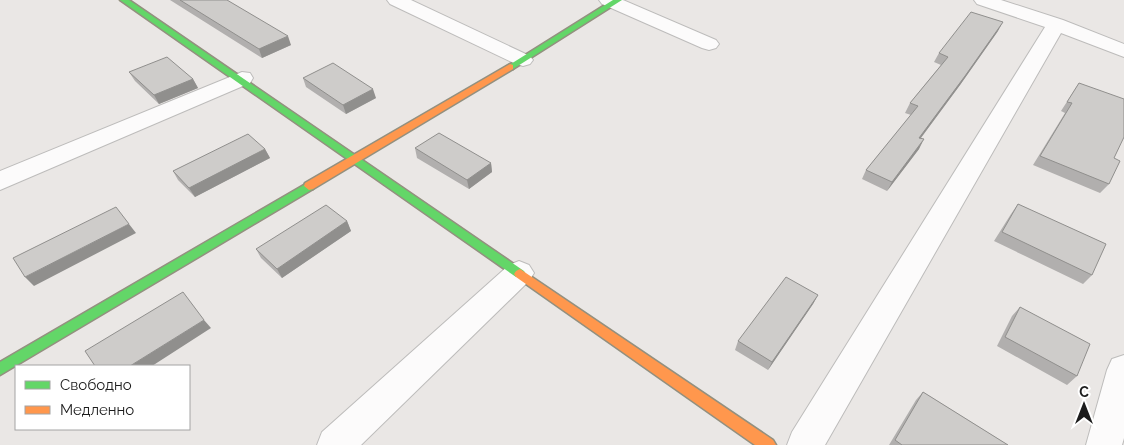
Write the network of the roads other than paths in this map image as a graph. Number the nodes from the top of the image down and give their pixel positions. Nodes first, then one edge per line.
1 (124, 0) edge
2 (396, 0) edge
3 (983, 0) edge
4 (614, 1) edge
5 (1056, 24) junction
6 (709, 44) dead end
7 (1124, 51) edge
8 (523, 60) junction
9 (242, 78) junction
10 (354, 160) junction
11 (0, 181) edge
12 (519, 273) junction
13 (0, 369) edge
14 (1124, 370) edge
15 (335, 445) edge
16 (768, 445) edge
17 (805, 445) edge
18 (1104, 445) edge

1 - 9 street
2 - 8 street
3 - 5 street
4 - 6 street
4 - 8 street
5 - 7 street
5 - 17 street
8 - 10 street
9 - 10 street
9 - 11 street
10 - 12 street
10 - 13 street
12 - 15 street
12 - 16 street
14 - 18 street

